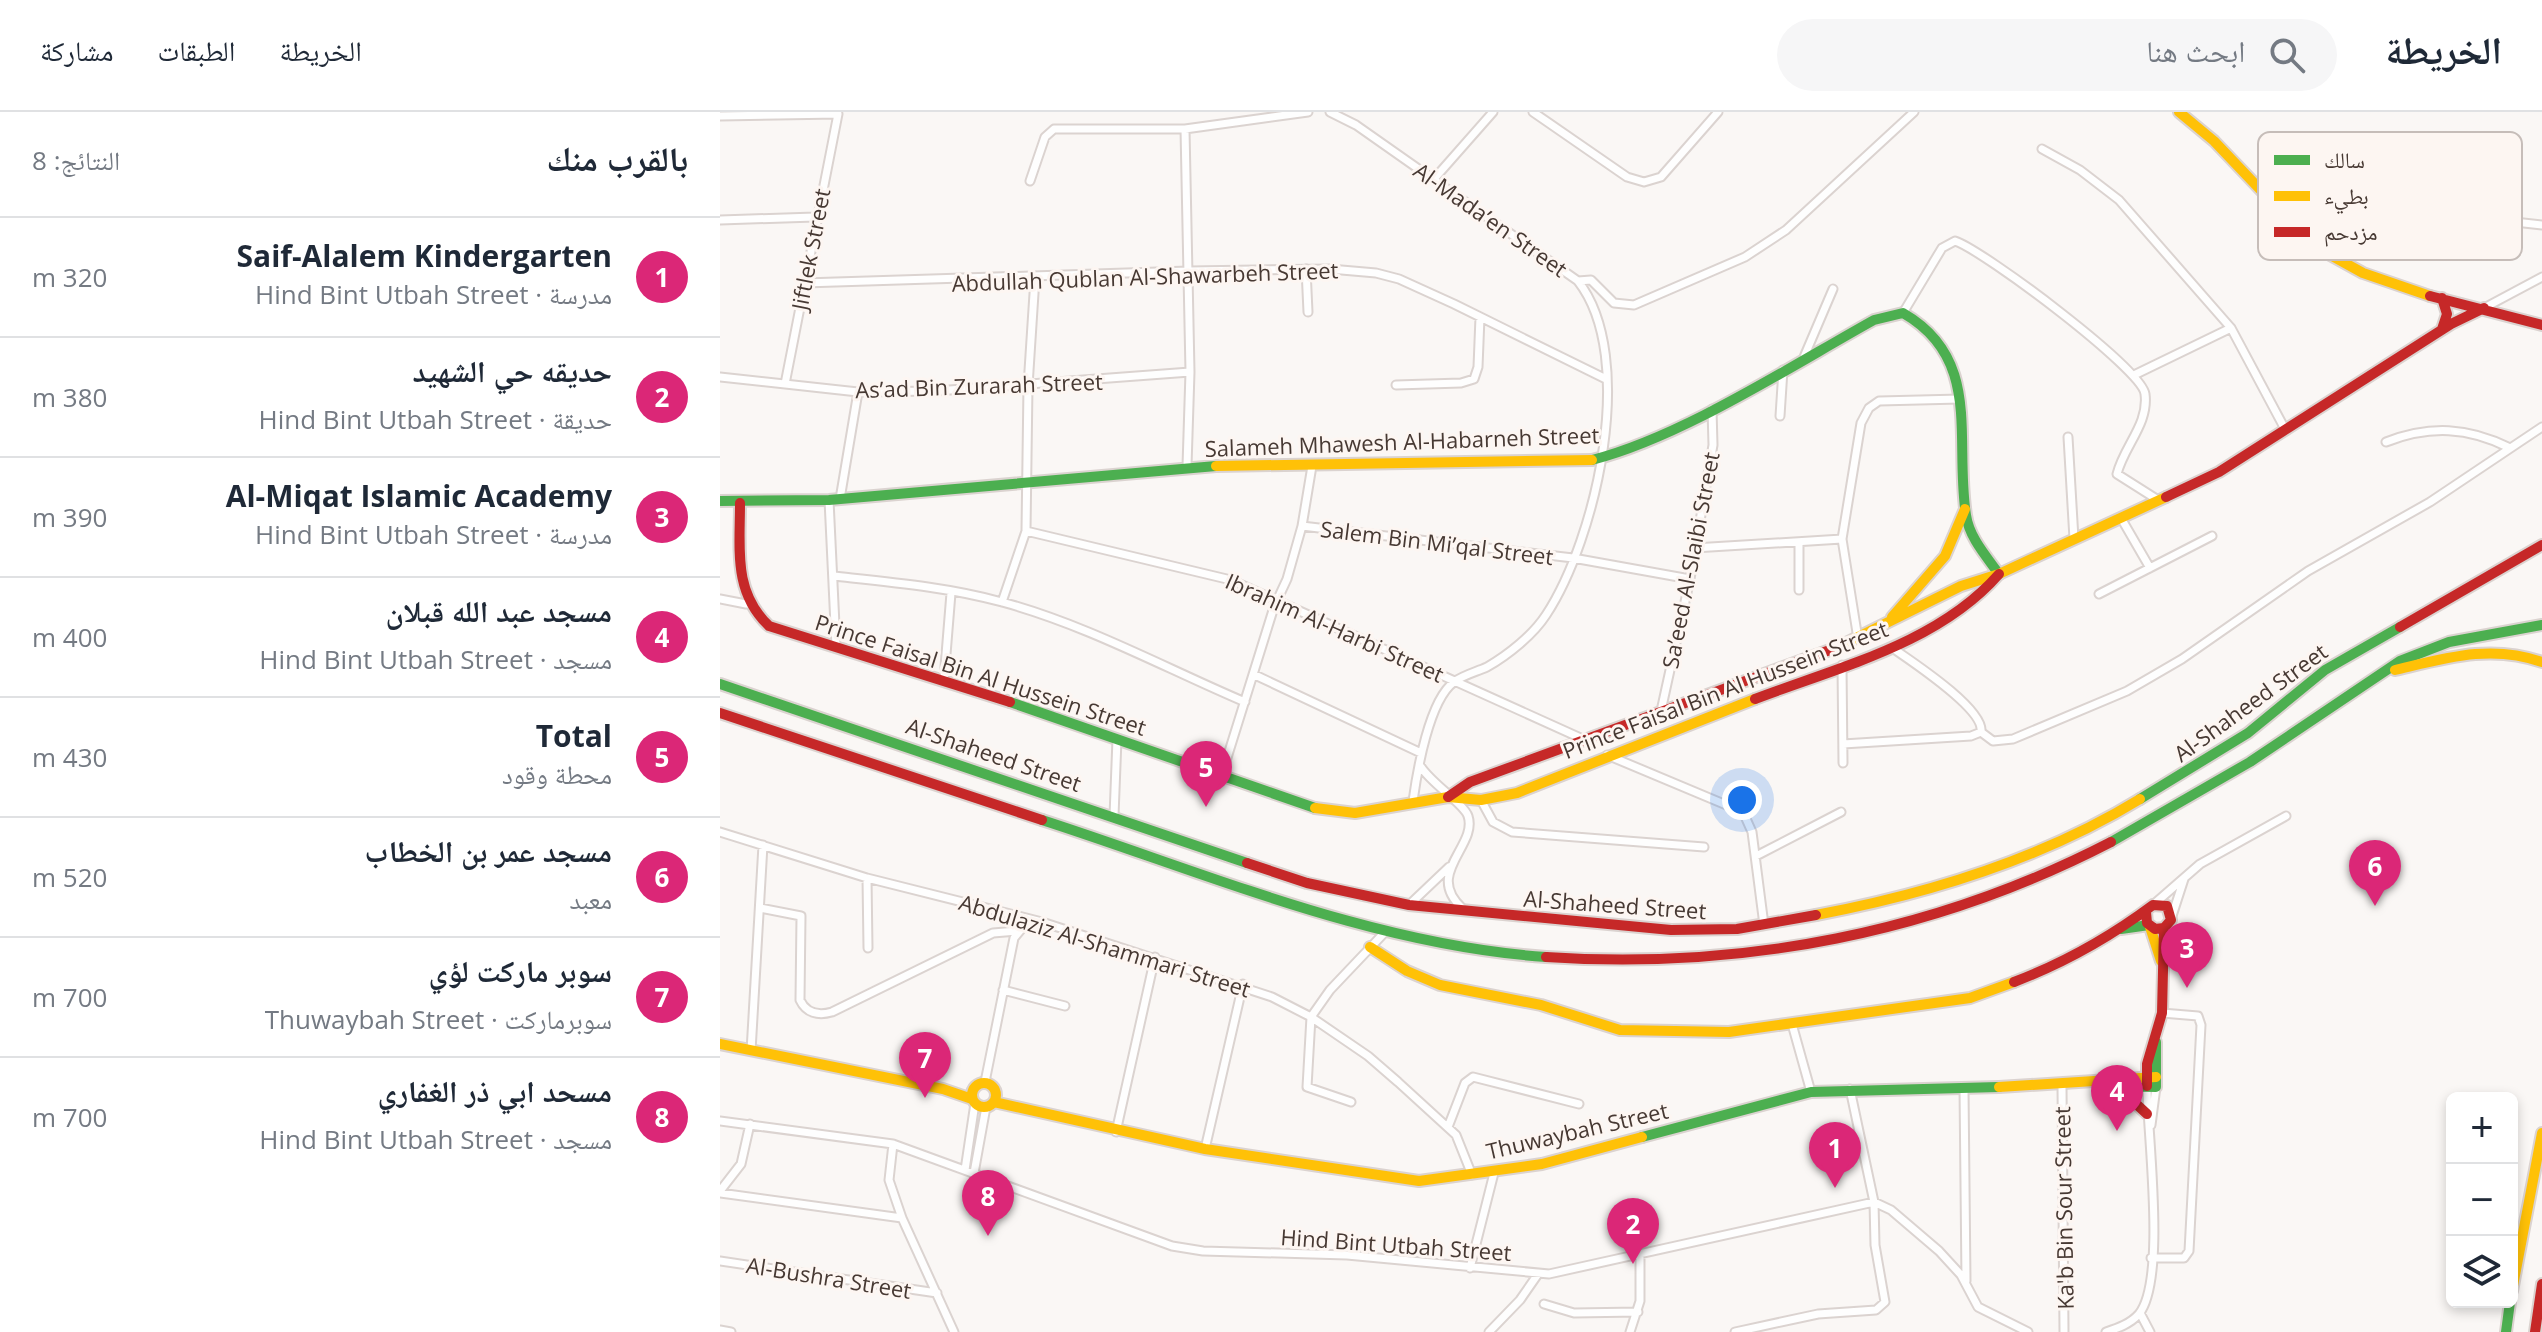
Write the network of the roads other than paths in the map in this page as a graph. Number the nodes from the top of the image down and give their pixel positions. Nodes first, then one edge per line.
1 (1308, 112) edge
2 (1330, 112) edge
3 (1493, 112) edge
4 (1533, 112) edge
5 (1718, 112) edge
6 (1914, 112) edge
7 (2179, 112) edge
8 (726, 114) edge
9 (1185, 129) junction
10 (2042, 149) dead end
11 (1434, 179) junction
12 (1030, 181) dead end
13 (2258, 186) edge
14 (815, 217) junction
15 (720, 220) edge
16 (2522, 223) edge
17 (2542, 225) edge
18 (2334, 260) edge
19 (1306, 269) junction
20 (1189, 271) junction
21 (2542, 277) edge
22 (1035, 278) junction
23 (1578, 281) junction
24 (804, 283) junction
25 (1833, 289) dead end
26 (2442, 298) junction
27 (2484, 308) junction
28 (1308, 312) dead end
29 (1903, 313) junction
30 (1480, 317) junction
31 (2542, 325) edge
32 (2231, 328) junction
33 (2441, 331) junction
34 (1803, 358) junction
35 (1783, 370) junction
36 (1190, 372) junction
37 (2134, 375) junction
38 (720, 377) edge
39 (1606, 379) junction
40 (785, 384) junction
41 (1396, 385) dead end
42 (1028, 386) junction
43 (858, 392) junction
44 (1960, 399) junction
45 (1712, 409) junction
46 (1780, 416) dead end
47 (2542, 427) edge
48 (2286, 431) junction
49 (2068, 437) dead end
50 (2386, 442) dead end
51 (2510, 448) junction
52 (1604, 457) junction
53 (1187, 466) junction
54 (1312, 466) junction
55 (1026, 484) junction
56 (834, 499) junction
57 (2158, 500) junction
58 (720, 501) edge
59 (740, 503) junction
60 (1965, 507) junction
61 (2121, 518) junction
62 (1302, 526) junction
63 (1026, 531) junction
64 (2212, 536) dead end
65 (2542, 538) edge
66 (1842, 539) junction
67 (2074, 539) junction
68 (1799, 542) junction
69 (2542, 545) edge
70 (1694, 548) junction
71 (2526, 552) junction
72 (1573, 558) junction
73 (2150, 568) junction
74 (1999, 574) junction
75 (833, 576) junction
76 (1690, 579) junction
77 (1799, 590) dead end
78 (951, 593) junction
79 (2099, 594) dead end
80 (1277, 598) junction
81 (720, 599) edge
82 (1002, 602) junction
83 (746, 604) junction
84 (1885, 624) junction
85 (2542, 625) edge
86 (1858, 639) junction
87 (836, 646) junction
88 (1891, 647) junction
89 (2542, 662) edge
90 (1842, 665) junction
91 (2379, 672) junction
92 (1255, 675) junction
93 (944, 679) junction
94 (1456, 680) junction
95 (720, 684) edge
96 (1245, 702) junction
97 (1661, 711) junction
98 (720, 713) edge
99 (1981, 732) junction
100 (1117, 739) junction
101 (1585, 740) junction
102 (1843, 744) junction
103 (1421, 753) junction
104 (1607, 755) junction
105 (1843, 763) dead end
106 (1421, 767) junction
107 (1222, 774) junction
108 (1448, 797) junction
109 (1481, 800) junction
110 (1413, 801) junction
111 (1841, 812) dead end
112 (1114, 816) junction
113 (2286, 816) dead end
114 (720, 832) edge
115 (763, 845) junction
116 (1704, 847) dead end
117 (1756, 856) junction
118 (1451, 866) junction
119 (2184, 877) junction
120 (867, 878) junction
121 (1409, 905) junction
122 (760, 908) junction
123 (2150, 908) junction
124 (1466, 911) junction
125 (2172, 916) junction
126 (1042, 922) junction
127 (1764, 925) junction
128 (2150, 926) junction
129 (2164, 928) junction
130 (2121, 929) junction
131 (1017, 931) junction
132 (1386, 931) junction
133 (1370, 947) junction
134 (868, 948) dead end
135 (1155, 957) junction
136 (2162, 963) junction
137 (1243, 984) junction
138 (1003, 990) junction
139 (1065, 1006) dead end
140 (2162, 1013) junction
141 (1311, 1017) junction
142 (1792, 1024) junction
143 (720, 1044) edge
144 (751, 1051) junction
145 (2101, 1081) junction
146 (985, 1082) junction
147 (2151, 1082) junction
148 (2062, 1085) junction
149 (2117, 1086) junction
150 (973, 1087) junction
151 (1964, 1088) junction
152 (943, 1089) junction
153 (1850, 1089) junction
154 (995, 1090) junction
155 (1811, 1092) junction
156 (973, 1101) junction
157 (1351, 1102) dead end
158 (990, 1104) junction
159 (1579, 1104) dead end
160 (1017, 1105) junction
161 (2149, 1120) junction
162 (720, 1121) edge
163 (750, 1124) junction
164 (1448, 1127) junction
165 (1116, 1132) junction
166 (2542, 1133) edge
167 (893, 1144) junction
168 (1205, 1149) junction
169 (965, 1170) junction
170 (974, 1173) junction
171 (1494, 1173) junction
172 (1472, 1175) junction
173 (720, 1192) edge
174 (1874, 1202) junction
175 (902, 1218) junction
176 (1640, 1256) junction
177 (2151, 1258) junction
178 (2518, 1259) edge
179 (720, 1261) edge
180 (1470, 1268) junction
181 (1538, 1274) junction
182 (1966, 1283) junction
183 (2542, 1284) edge
184 (937, 1293) junction
185 (1544, 1304) dead end
186 (2509, 1308) edge
187 (1638, 1312) junction
188 (2140, 1313) junction
189 (2008, 1323) junction
190 (720, 1330) edge
191 (731, 1332) edge
192 (954, 1332) edge
193 (1489, 1332) edge
194 (1630, 1332) edge
195 (1735, 1332) edge
196 (2008, 1332) edge
197 (2028, 1332) edge
198 (2064, 1332) edge
199 (2106, 1332) edge
200 (2150, 1332) edge
201 (2506, 1332) edge
202 (2535, 1332) edge

1 - 9 street
2 - 11 street, Al-Mada’en Street
3 - 11 street
4 - 5 street
6 - 23 street
7 - 13 main road
8 - 14 street, Jiftlek Street
9 - 12 street
9 - 20 street
10 - 32 street
11 - 23 street, Al-Mada’en Street
14 - 15 street
14 - 24 street, Jiftlek Street
16 - 17 street
18 - 26 main road
19 - 20 street, Abdullah Qublan Al-Shawarbeh Street
19 - 28 street
19 - 30 street, Abdullah Qublan Al-Shawarbeh Street
20 - 22 street, Abdullah Qublan Al-Shawarbeh Street
20 - 36 street
21 - 27 street
22 - 24 street, Abdullah Qublan Al-Shawarbeh Street
22 - 42 street
23 - 39 street, Al-Mada’en Street
24 - 40 street, Jiftlek Street
25 - 34 street
26 - 27 main road
26 - 33 main road
27 - 31 main road
27 - 33 main road, Prince Faisal Bin Al Hussein Street
29 - 34 main road, Salameh Mhawesh Al-Habarneh Street
29 - 37 street
29 - 44 main road
30 - 39 street, Abdullah Qublan Al-Shawarbeh Street
30 - 41 street
32 - 37 street
32 - 48 street
33 - 48 main road, Prince Faisal Bin Al Hussein Street
34 - 35 main road, Salameh Mhawesh Al-Habarneh Street
35 - 45 main road, Salameh Mhawesh Al-Habarneh Street
35 - 46 street
36 - 42 street, As’ad Bin Zurarah Street
36 - 53 street
37 - 57 street
38 - 40 street, As’ad Bin Zurarah Street
39 - 52 street, Al-Mada’en Street
40 - 43 street, As’ad Bin Zurarah Street
42 - 43 street, As’ad Bin Zurarah Street
42 - 55 street
43 - 56 street
44 - 60 main road
44 - 66 street
45 - 52 main road, Salameh Mhawesh Al-Habarneh Street
45 - 70 street, Sa’eed Al-Slaibi Street
47 - 51 street
48 - 57 main road, Prince Faisal Bin Al Hussein Street
49 - 67 street
50 - 51 street
51 - 99 street
52 - 54 main road, Salameh Mhawesh Al-Habarneh Street
52 - 72 street, Al-Mada’en Street
53 - 54 main road, Salameh Mhawesh Al-Habarneh Street
53 - 55 main road, Salameh Mhawesh Al-Habarneh Street
54 - 62 street, Salem Bin Mi’qal Street
55 - 56 main road, Salameh Mhawesh Al-Habarneh Street
55 - 63 street
56 - 59 main road, Salameh Mhawesh Al-Habarneh Street
56 - 75 street
57 - 61 main road, Prince Faisal Bin Al Hussein Street
58 - 59 main road, Salameh Mhawesh Al-Habarneh Street
59 - 83 main road
60 - 74 main road
60 - 84 main road
61 - 67 main road, Prince Faisal Bin Al Hussein Street
61 - 73 street
62 - 72 street, Salem Bin Mi’qal Street
62 - 80 street, Salem Bin Mi’qal Street
63 - 80 street, Ibrahim Al-Harbi Street
63 - 82 street
64 - 73 street
65 - 71 main road
66 - 68 street
66 - 86 street
67 - 74 main road, Prince Faisal Bin Al Hussein Street
68 - 70 street
68 - 77 street
69 - 71 main road, Al-Shaheed Street
70 - 76 street, Sa’eed Al-Slaibi Street
71 - 127 main road, Al-Shaheed Street
72 - 76 street, Salem Bin Mi’qal Street
72 - 94 street, Al-Mada’en Street
73 - 79 street
74 - 84 main road, Prince Faisal Bin Al Hussein Street
74 - 88 main road, Prince Faisal Bin Al Hussein Street
75 - 78 street
75 - 87 street
76 - 97 street, Sa’eed Al-Slaibi Street
78 - 82 street
78 - 93 street
80 - 92 street, Salem Bin Mi’qal Street
80 - 94 street, Ibrahim Al-Harbi Street
81 - 83 street
82 - 96 street
83 - 87 main road, Prince Faisal Bin Al Hussein Street
84 - 86 main road, Prince Faisal Bin Al Hussein Street
85 - 91 main road, Al-Shaheed Street
86 - 97 main road, Prince Faisal Bin Al Hussein Street
87 - 93 main road, Prince Faisal Bin Al Hussein Street
88 - 90 main road, Prince Faisal Bin Al Hussein Street
88 - 99 street
89 - 91 main road
90 - 102 street
90 - 104 main road, Prince Faisal Bin Al Hussein Street
91 - 132 main road, Al-Shaheed Street
92 - 96 street, Salem Bin Mi’qal Street
92 - 103 street
93 - 100 main road, Prince Faisal Bin Al Hussein Street
94 - 101 street, Ibrahim Al-Harbi Street
94 - 103 street
95 - 112 main road, Al-Shaheed Street
96 - 107 street, Salem Bin Mi’qal Street
97 - 101 main road, Prince Faisal Bin Al Hussein Street
98 - 132 main road, Al-Shaheed Street
99 - 102 street
100 - 107 main road, Prince Faisal Bin Al Hussein Street
100 - 112 street
101 - 108 main road, Prince Faisal Bin Al Hussein Street
102 - 105 street
103 - 106 street
104 - 109 main road, Prince Faisal Bin Al Hussein Street
104 - 117 street
106 - 108 street
106 - 110 street
107 - 110 main road, Prince Faisal Bin Al Hussein Street
108 - 109 main road, Prince Faisal Bin Al Hussein Street
108 - 110 main road, Prince Faisal Bin Al Hussein Street
108 - 118 street
109 - 116 street
111 - 117 street
112 - 121 main road, Al-Shaheed Street
113 - 119 street
114 - 115 street, Abdulaziz Al-Shammari Street
115 - 120 street, Abdulaziz Al-Shammari Street
115 - 122 street
117 - 127 street
118 - 121 street
118 - 124 street
119 - 123 street
119 - 125 street
120 - 126 street, Abdulaziz Al-Shammari Street
120 - 134 street
121 - 124 main road, Al-Shaheed Street
122 - 131 street
122 - 144 street
123 - 125 main road
123 - 128 main road
123 - 130 main road
124 - 127 main road, Al-Shaheed Street
125 - 129 main road
126 - 131 street
126 - 135 street, Abdulaziz Al-Shammari Street
128 - 129 main road
128 - 130 main road
128 - 136 main road
129 - 136 main road
130 - 142 main road
131 - 138 street
132 - 133 street
133 - 141 street
133 - 142 main road
135 - 137 street, Abdulaziz Al-Shammari Street
135 - 165 street
136 - 140 main road
137 - 141 street, Abdulaziz Al-Shammari Street
137 - 168 street
138 - 139 street
138 - 146 street
140 - 147 main road
140 - 177 street
141 - 157 street
141 - 164 street, Abdulaziz Al-Shammari Street
142 - 155 street
143 - 144 main road
144 - 152 main road
145 - 147 main road, Thuwaybah Street
145 - 148 main road, Thuwaybah Street
145 - 149 main road, Thuwaybah Street
146 - 150 main road
146 - 154 main road, Thuwaybah Street
147 - 149 main road, Thuwaybah Street
147 - 161 street
148 - 151 main road, Thuwaybah Street
148 - 198 street, Ka'b Bin Sour Street
149 - 161 main road
150 - 152 main road
150 - 156 main road
151 - 153 main road, Thuwaybah Street
151 - 182 street
152 - 156 main road
153 - 155 main road, Thuwaybah Street
153 - 174 street
154 - 158 main road
154 - 160 main road, Thuwaybah Street
155 - 171 main road, Thuwaybah Street
156 - 158 main road, Thuwaybah Street
156 - 169 street
158 - 160 main road, Thuwaybah Street
158 - 170 street
159 - 164 street
160 - 165 main road, Thuwaybah Street
161 - 177 street
162 - 163 street, Hind Bint Utbah Street
163 - 167 street, Hind Bint Utbah Street
163 - 173 street
164 - 172 street, Abdulaziz Al-Shammari Street
165 - 168 main road, Thuwaybah Street
166 - 178 main road
167 - 169 street, Hind Bint Utbah Street
167 - 175 street
168 - 172 main road, Thuwaybah Street
169 - 170 street, Hind Bint Utbah Street
170 - 180 street, Hind Bint Utbah Street
171 - 172 main road, Thuwaybah Street
171 - 180 street
173 - 175 street
174 - 176 street, Hind Bint Utbah Street
174 - 182 street
174 - 195 street
175 - 184 street
176 - 181 street, Hind Bint Utbah Street
176 - 187 street
177 - 188 street
179 - 184 street, Al-Bushra Street
180 - 181 street, Hind Bint Utbah Street
181 - 193 street
182 - 189 street
183 - 202 main road
184 - 192 street
185 - 187 street
186 - 201 main road
187 - 194 street
188 - 199 street
188 - 200 street
189 - 196 street
189 - 197 street
190 - 191 street

